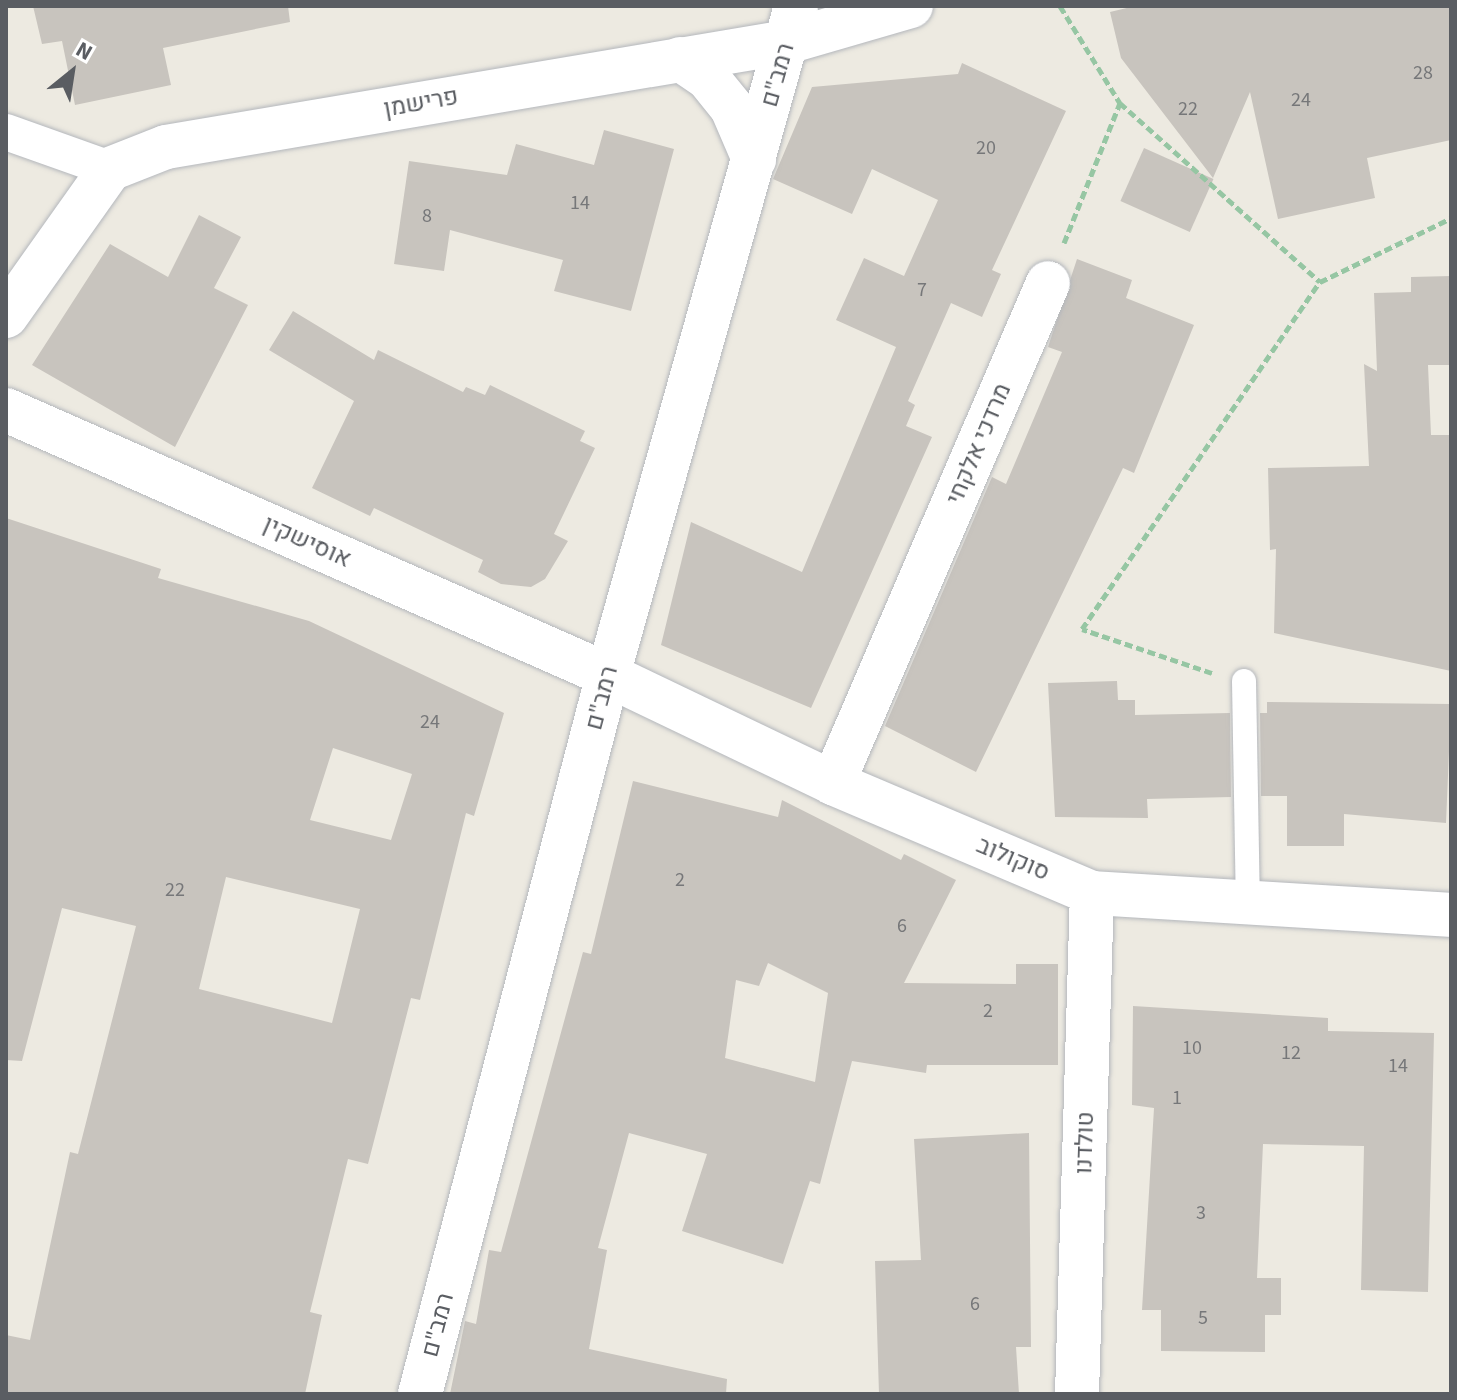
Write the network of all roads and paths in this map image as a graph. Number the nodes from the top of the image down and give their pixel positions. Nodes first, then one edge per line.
1 (1060, 6) edge
2 (884, 9) edge
3 (792, 24) edge
4 (680, 59) junction
5 (1120, 103) junction
6 (6, 132) edge
7 (754, 159) junction
8 (110, 169) junction
9 (1451, 218) edge
10 (1320, 282) junction
11 (1048, 283) joint
12 (6, 316) edge
13 (6, 410) edge
14 (608, 675) junction
15 (1244, 681) joint
16 (833, 783) junction
17 (1092, 893) junction
18 (1248, 906) junction
19 (1451, 915) edge
20 (420, 1394) edge
21 (1077, 1394) edge

1 - 5 path
2 - 3 street, פרישמן
3 - 4 street, פרישמן
3 - 7 street, רמב"ם
4 - 7 street
4 - 8 street, פרישמן
5 - 10 path
5 - 11 path
6 - 8 street
7 - 14 street, רמב"ם
8 - 12 street
9 - 10 path
10 - 15 path
11 - 16 street, מרדכי אלקחי
13 - 14 street, אוסישקין
14 - 16 street, סוקולוב
14 - 20 street, רמב"ם
15 - 18 lane
16 - 17 street, סוקולוב
17 - 18 street, סוקולוב
17 - 21 street, טולדנו
18 - 19 street, סוקולוב

